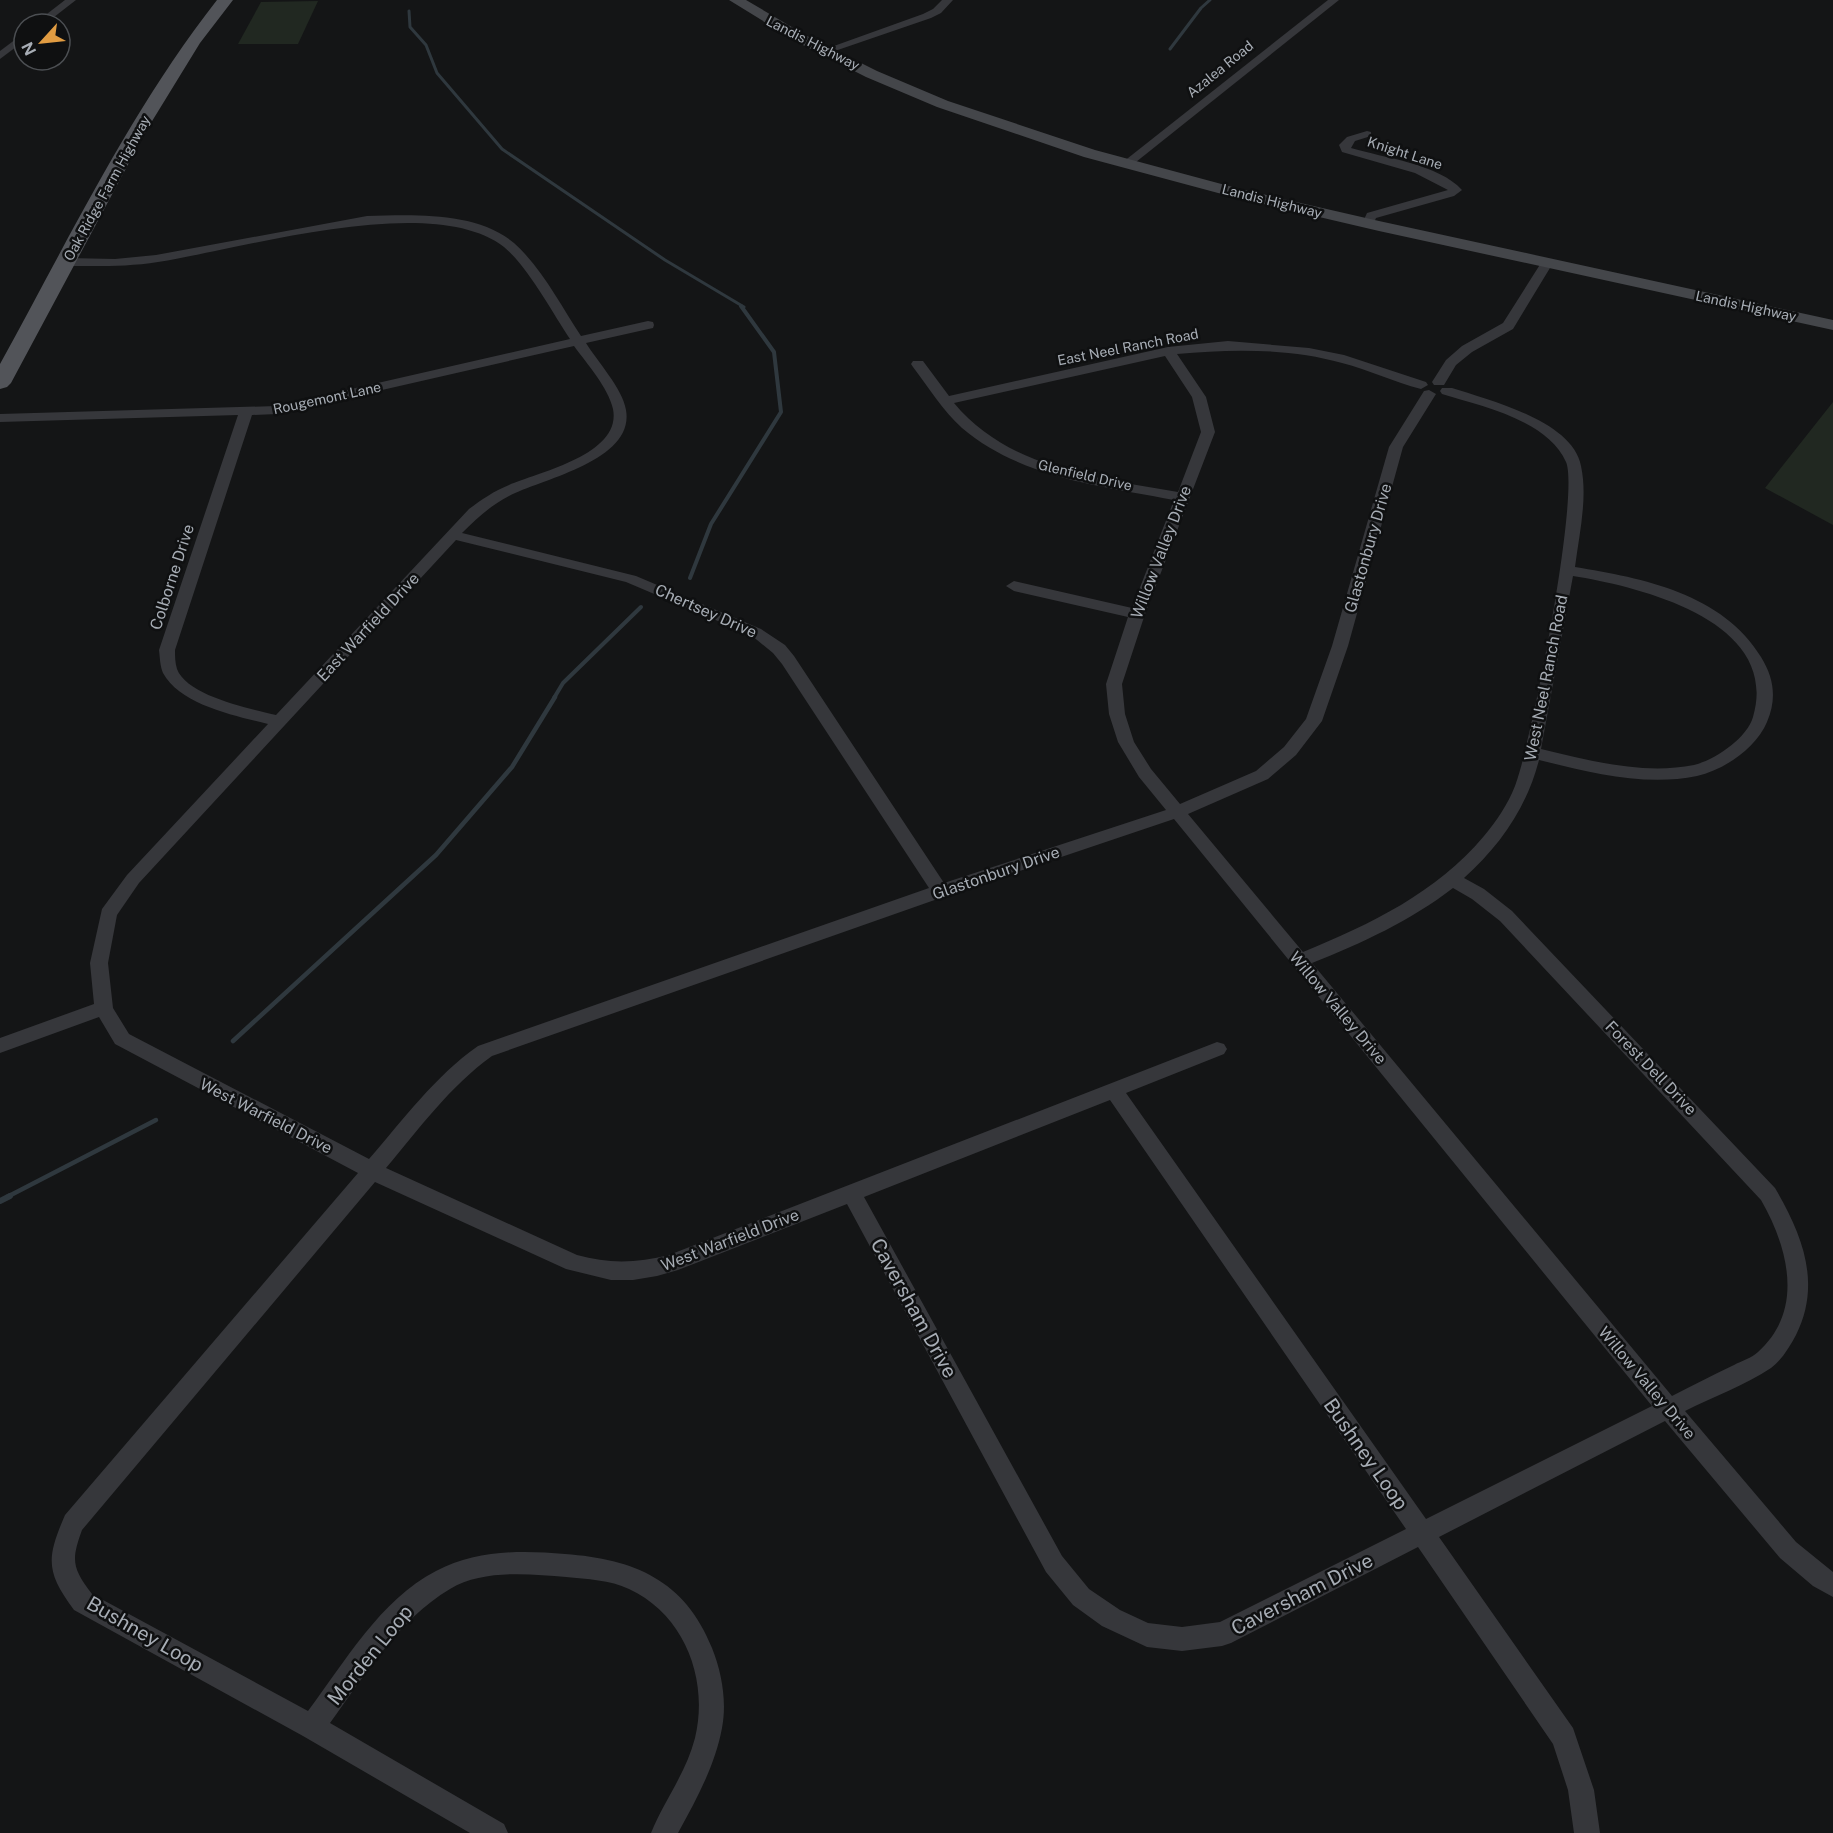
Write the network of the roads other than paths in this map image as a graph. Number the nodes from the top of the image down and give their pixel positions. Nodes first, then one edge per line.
1 (71, 0) edge
2 (225, 0) edge
3 (736, 0) edge
4 (948, 0) edge
5 (1334, 0) edge
6 (55, 12) edge
7 (12, 46) edge
8 (825, 51) junction
9 (0, 56) edge
10 (1367, 134) dead end
11 (1127, 164) junction
12 (1368, 224) junction
13 (67, 262) junction
14 (1547, 263) junction
15 (648, 325) dead end
16 (1833, 325) edge
17 (577, 342) junction
18 (1168, 351) junction
19 (918, 364) dead end
20 (0, 383) edge
21 (1434, 388) junction
22 (945, 401) junction
23 (246, 411) junction
24 (0, 418) edge
25 (1183, 497) junction
26 (452, 536) junction
27 (1566, 570) junction
28 (1014, 586) dead end
29 (1137, 614) junction
30 (281, 721) junction
31 (1534, 753) junction
32 (1177, 812) junction
33 (1453, 880) junction
34 (940, 891) junction
35 (1299, 961) junction
36 (104, 1008) junction
37 (0, 1046) edge
38 (1217, 1049) dead end
39 (1113, 1089) junction
40 (372, 1171) junction
41 (852, 1194) junction
42 (1799, 1290) joint
43 (1669, 1409) junction
44 (1421, 1533) junction
45 (1833, 1585) edge
46 (312, 1727) junction
47 (495, 1833) edge
48 (664, 1833) edge
49 (1587, 1833) edge

1 - 6 street
2 - 13 main road, Oak Ridge Farm Highway
3 - 8 main road, Landis Highway
4 - 8 street
5 - 11 street, Azalea Road
7 - 9 street
8 - 11 main road, Landis Highway
10 - 12 street, Knight Lane
11 - 12 main road, Landis Highway
12 - 14 main road, Landis Highway
13 - 17 street, East Warfield Drive
13 - 20 main road, Oak Ridge Farm Highway
14 - 16 main road, Landis Highway
14 - 21 street, Glastonbury Drive
15 - 17 street, Rougemont Lane
17 - 23 street, Rougemont Lane
17 - 26 street, East Warfield Drive
18 - 21 street, East Neel Ranch Road
18 - 22 street, East Neel Ranch Road
18 - 25 street, Willow Valley Drive
19 - 22 street, Glenfield Drive
21 - 27 street, West Neel Ranch Road
21 - 32 street, Glastonbury Drive
22 - 25 street, Glenfield Drive
23 - 24 street, Rougemont Lane
23 - 30 street, Colborne Drive
25 - 29 street, Willow Valley Drive
26 - 30 street, East Warfield Drive
26 - 34 street, Chertsey Drive
27 - 31 street, West Neel Ranch Road
27 - 31 street
28 - 29 street
29 - 32 street, Willow Valley Drive
30 - 36 street, East Warfield Drive
31 - 33 street, West Neel Ranch Road
32 - 34 street, Glastonbury Drive
32 - 35 street, Willow Valley Drive
33 - 35 street, West Neel Ranch Road
33 - 42 street, Forest Dell Drive
34 - 40 street, Glastonbury Drive
35 - 43 street, Willow Valley Drive
36 - 37 street
36 - 40 street, West Warfield Drive
38 - 39 street, West Warfield Drive
39 - 41 street, West Warfield Drive
39 - 44 street, Bushney Loop
40 - 41 street, West Warfield Drive
40 - 46 street, Bushney Loop
41 - 44 street, Caversham Drive
42 - 43 street, Caversham Drive
43 - 44 street, Caversham Drive
43 - 45 street, Willow Valley Drive
44 - 49 street, Bushney Loop
46 - 47 street, Bushney Loop
46 - 48 street, Morden Loop

